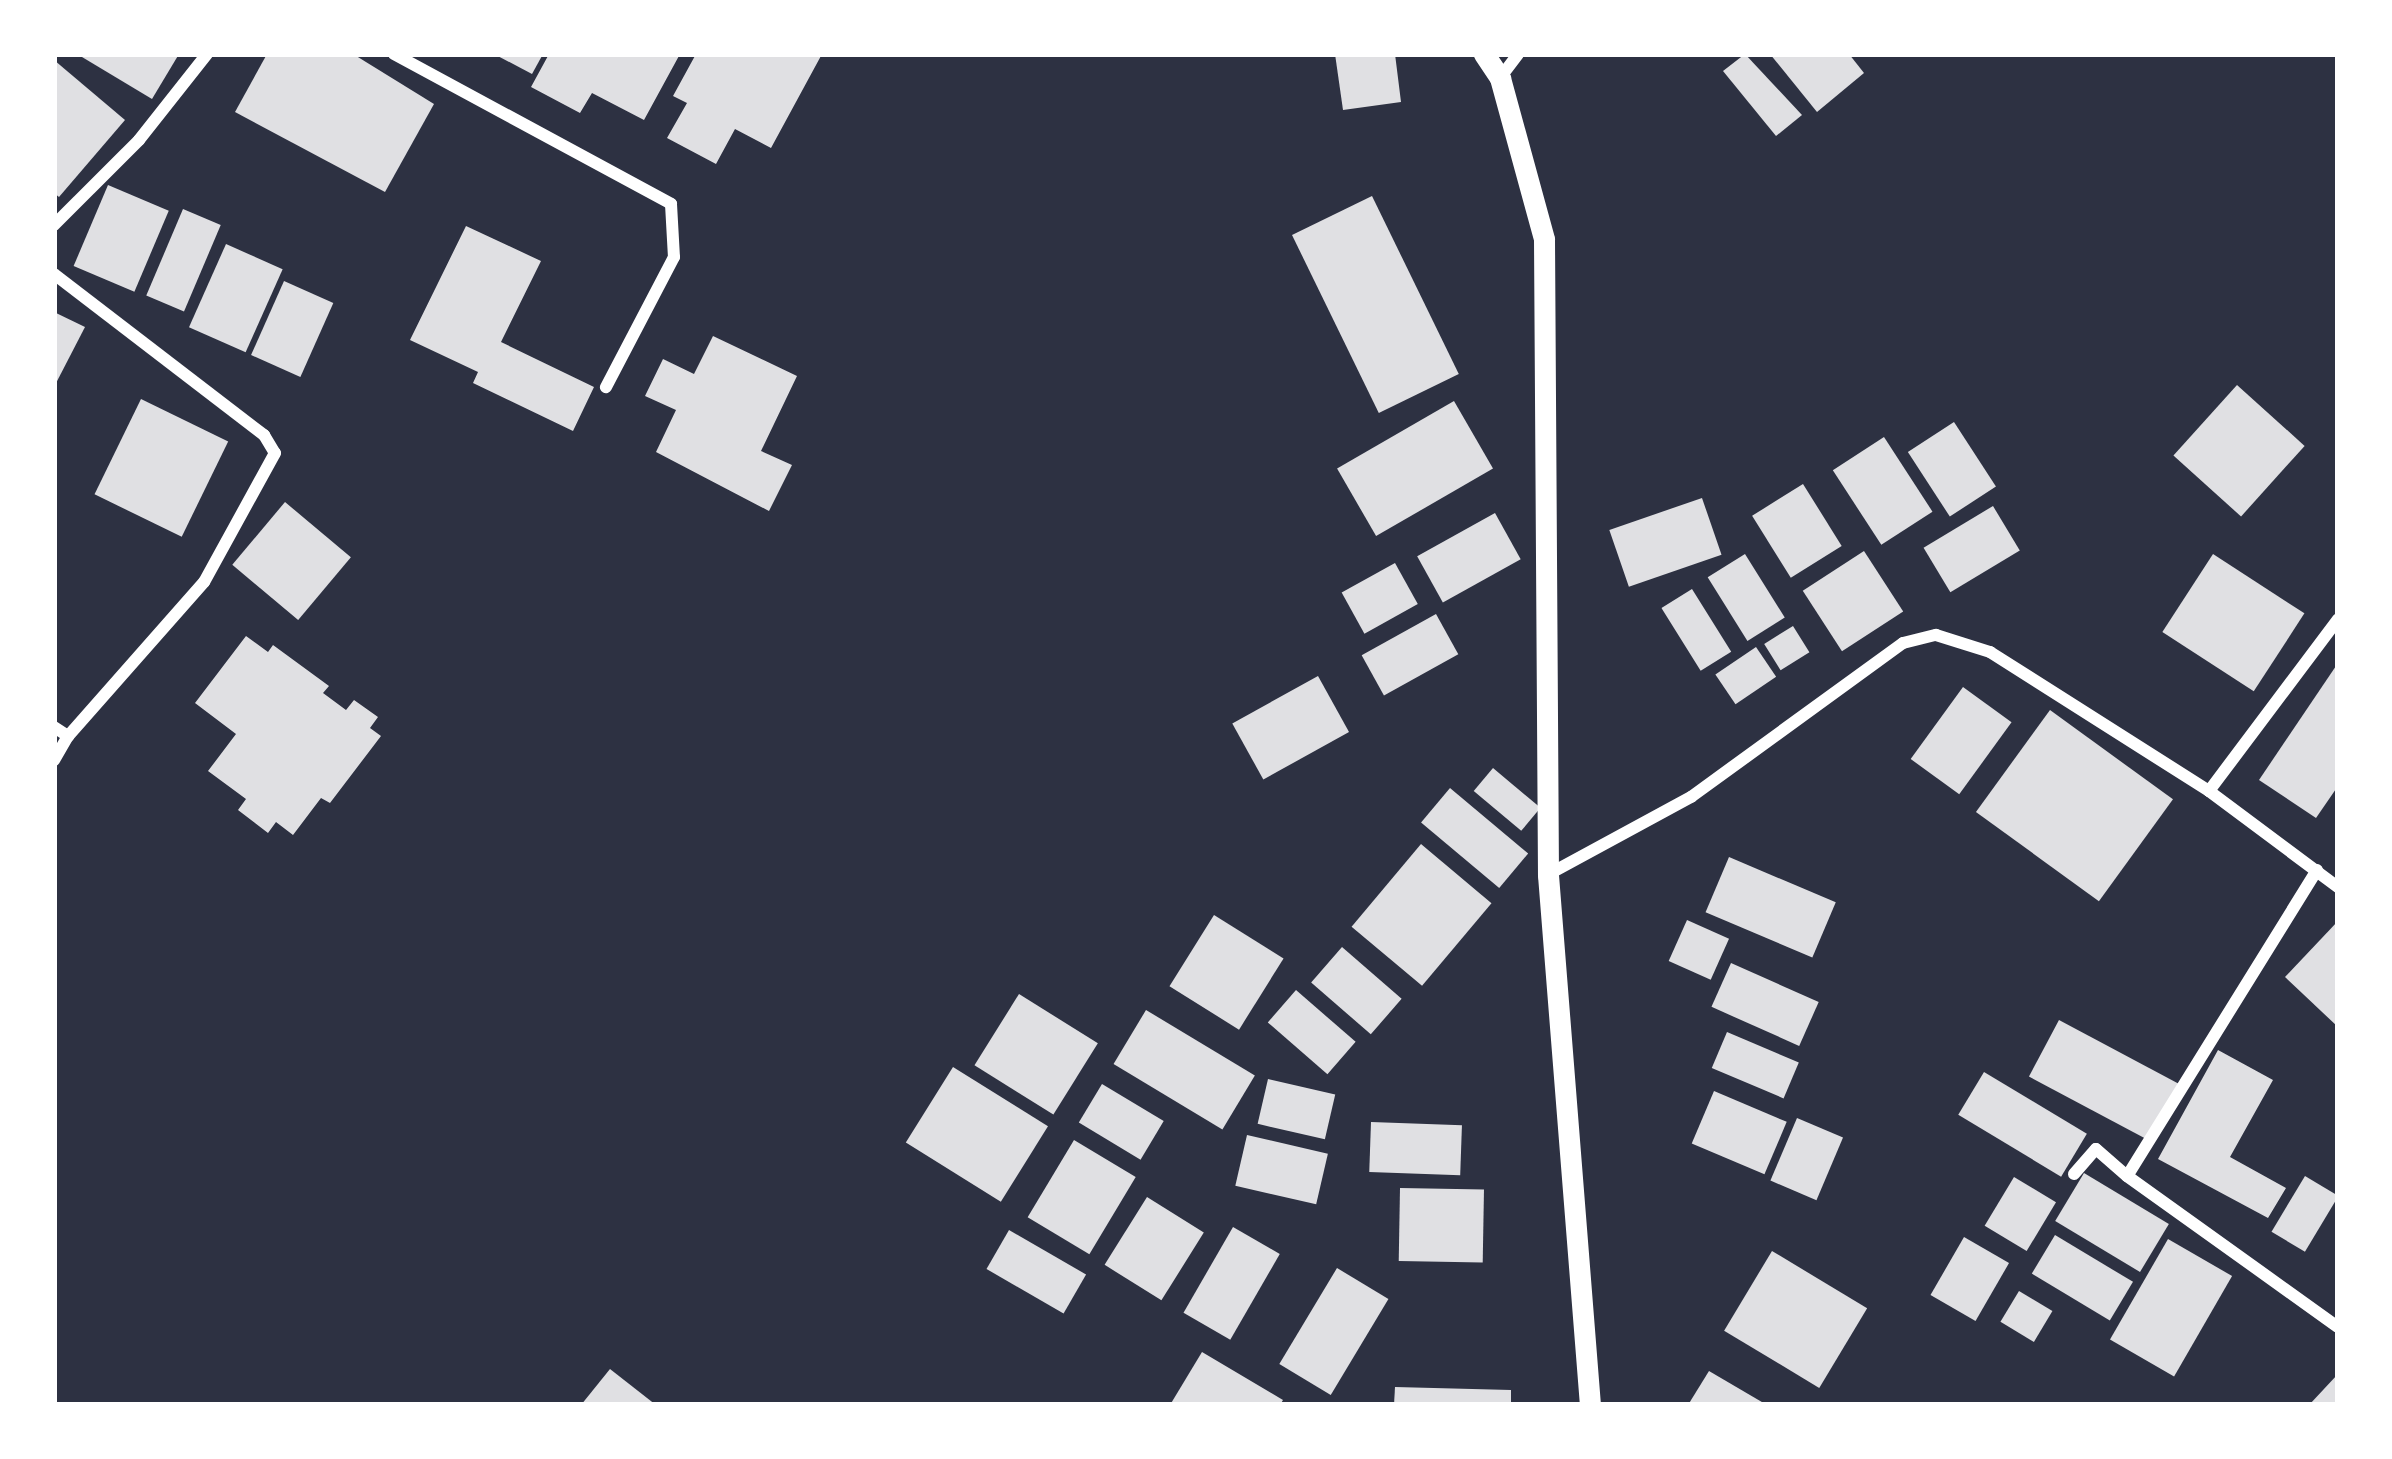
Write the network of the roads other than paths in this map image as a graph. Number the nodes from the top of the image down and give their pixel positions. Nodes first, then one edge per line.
1 (207, 54) edge
2 (394, 54) edge
3 (1484, 54) edge
4 (1518, 54) edge
5 (1499, 78) junction
6 (54, 225) edge
7 (54, 274) edge
8 (606, 387) dead end
9 (2338, 619) edge
10 (54, 728) edge
11 (68, 736) junction
12 (54, 760) edge
13 (2210, 791) junction
14 (2317, 870) junction
15 (1548, 875) junction
16 (2338, 886) edge
17 (2074, 1174) dead end
18 (2127, 1176) junction
19 (2338, 1327) edge
20 (1590, 1405) edge

1 - 6 street
2 - 8 street
3 - 5 street
4 - 5 street
5 - 15 street
7 - 11 street
9 - 13 street
10 - 11 street
11 - 12 street
13 - 14 street
13 - 15 street
14 - 16 street
14 - 18 street
15 - 20 street
17 - 18 street
18 - 19 street

